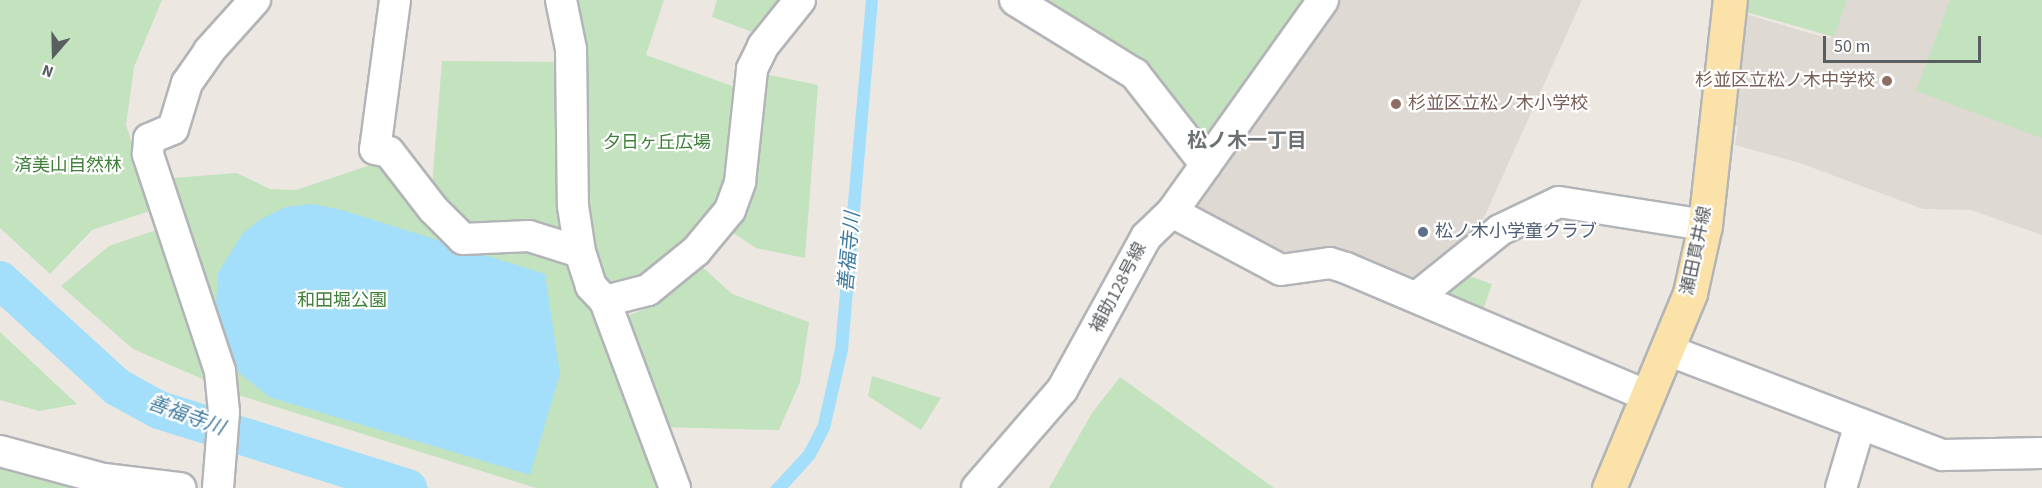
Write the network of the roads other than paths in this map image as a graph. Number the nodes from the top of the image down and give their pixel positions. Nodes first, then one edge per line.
1 (255, 0) edge
2 (395, 0) edge
3 (800, 0) edge
4 (1015, 0) edge
5 (1323, 0) edge
6 (1730, 0) edge
7 (557, 4) edge
8 (1206, 165) junction
9 (1172, 212) junction
10 (1705, 225) junction
11 (580, 252) junction
12 (1418, 296) junction
13 (605, 301) junction
14 (1670, 351) junction
15 (1647, 396) junction
16 (1860, 424) junction
17 (0, 451) edge
18 (2042, 453) edge
19 (180, 488) edge
20 (218, 488) edge
21 (675, 488) edge
22 (977, 488) edge
23 (1609, 488) edge
24 (1841, 488) edge

1 - 20 street
2 - 11 street
3 - 13 street
4 - 8 street
5 - 8 street, 補助128号線
6 - 10 main road, 瀬田貫井線
7 - 11 street
8 - 9 street, 補助128号線
9 - 12 street
9 - 22 street, 補助128号線
10 - 12 street
10 - 14 main road, 瀬田貫井線
11 - 13 street
12 - 15 street
13 - 21 street
14 - 15 main road, 瀬田貫井線
14 - 16 street
15 - 23 main road, 瀬田貫井線
16 - 18 street
16 - 24 street
17 - 19 street

